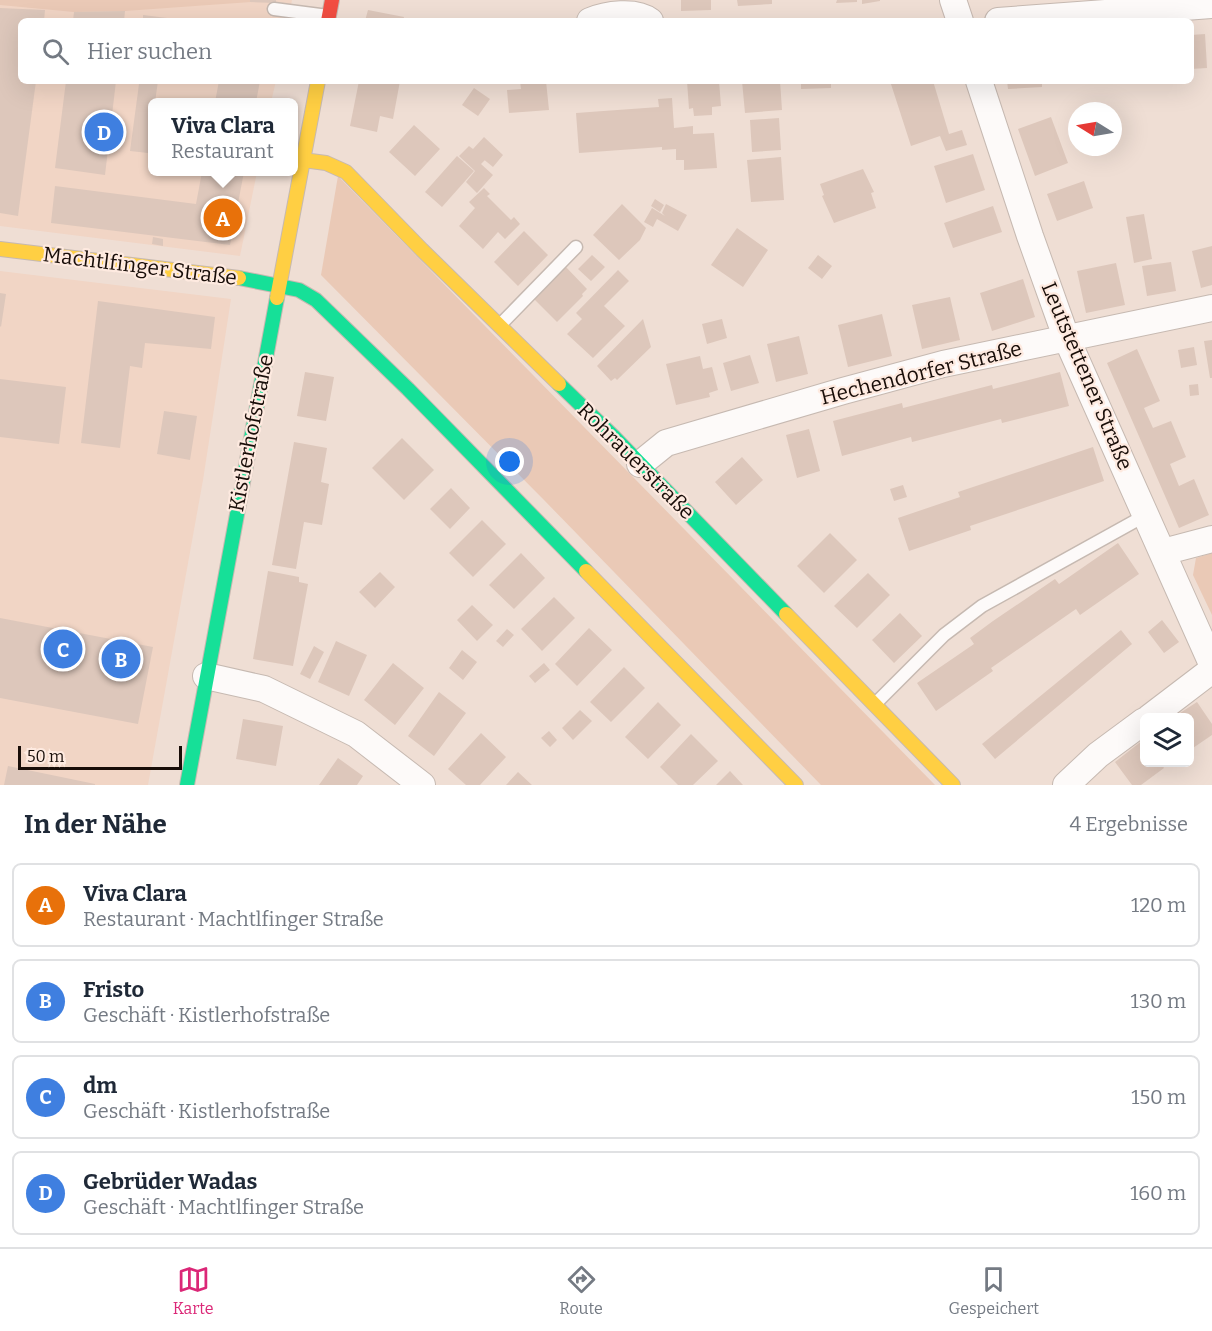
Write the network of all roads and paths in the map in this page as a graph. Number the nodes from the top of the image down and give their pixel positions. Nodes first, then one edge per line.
1 (332, 0) edge
2 (953, 0) edge
3 (1212, 5) edge
4 (299, 18) edge
5 (329, 18) edge
6 (598, 18) edge
7 (647, 18) edge
8 (959, 18) edge
9 (1038, 18) edge
10 (317, 84) edge
11 (980, 84) edge
12 (303, 160) junction
13 (576, 247) dead end
14 (0, 249) edge
15 (279, 285) junction
16 (1212, 308) edge
17 (500, 326) junction
18 (1066, 337) junction
19 (640, 464) junction
20 (1146, 515) junction
21 (1212, 539) edge
22 (1163, 552) junction
23 (1212, 664) edge
24 (1212, 670) edge
25 (206, 676) junction
26 (875, 704) junction
27 (1154, 713) edge
28 (1140, 724) edge
29 (187, 785) edge
30 (422, 785) edge
31 (796, 785) edge
32 (953, 785) edge
33 (1066, 785) edge

1 - 5 street
2 - 8 street
3 - 9 street
4 - 5 lane
6 - 7 street
10 - 12 street, Kistlerhofstraße
11 - 18 street, Leutstettener Straße
12 - 15 street, Kistlerhofstraße
12 - 17 street, Rohrauerstraße
13 - 17 lane
14 - 15 street, Machtlfinger Straße
15 - 25 street, Kistlerhofstraße
15 - 31 street
16 - 18 street, Hechendorfer Straße
17 - 19 street, Rohrauerstraße
18 - 19 street, Hechendorfer Straße
18 - 20 street, Leutstettener Straße
19 - 26 street, Rohrauerstraße
20 - 22 street, Leutstettener Straße
20 - 26 lane
21 - 22 street
22 - 23 street, Leutstettener Straße
24 - 27 street
25 - 29 street, Kistlerhofstraße
25 - 30 street
26 - 32 street, Rohrauerstraße
28 - 33 street

